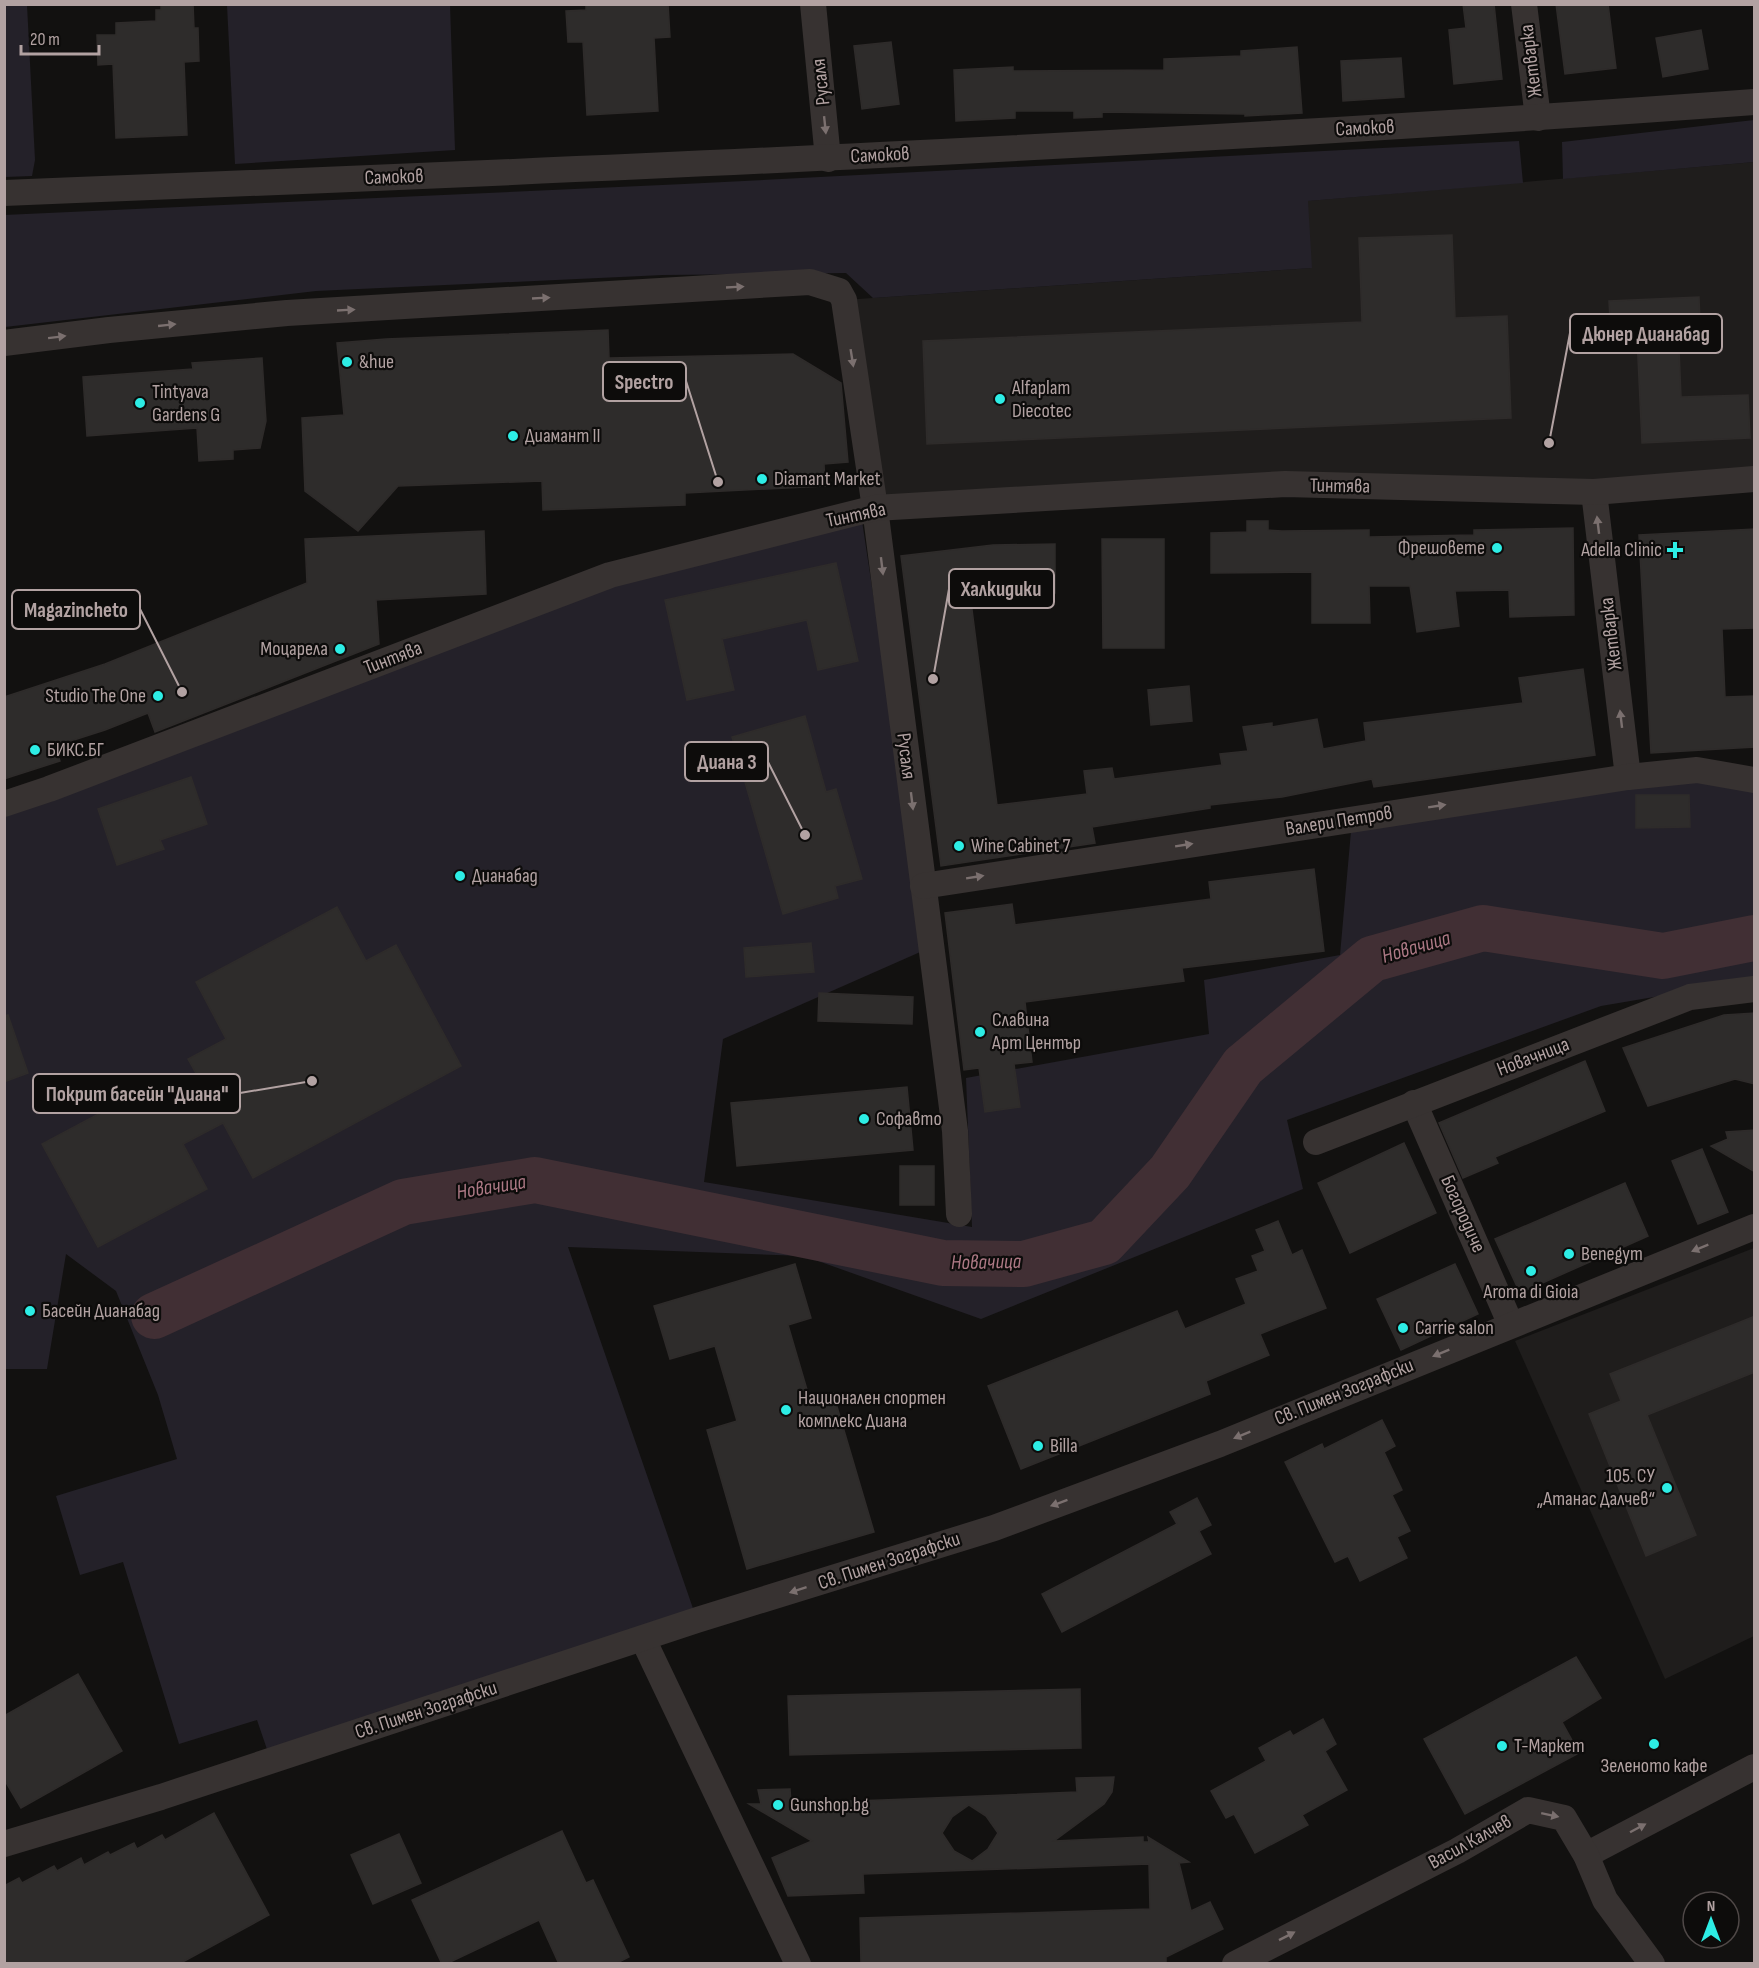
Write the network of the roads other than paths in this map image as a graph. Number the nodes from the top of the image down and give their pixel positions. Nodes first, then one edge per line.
1 (813, 4) edge
2 (1524, 4) edge
3 (1755, 102) edge
4 (1538, 118) junction
5 (828, 159) junction
6 (4, 193) edge
7 (4, 344) edge
8 (1755, 478) edge
9 (1594, 492) junction
10 (875, 508) junction
11 (1628, 777) junction
12 (1755, 780) edge
13 (4, 804) edge
14 (923, 886) junction
15 (1755, 989) edge
16 (1414, 1103) junction
17 (1316, 1142) dead end
18 (959, 1214) dead end
19 (1755, 1227) edge
20 (1511, 1325) junction
21 (643, 1639) junction
22 (1755, 1767) edge
23 (4, 1844) edge
24 (1586, 1855) junction
25 (798, 1964) edge
26 (1235, 1964) edge
27 (1652, 1964) edge

1 -> 5 street, Русаля
2 - 4 street, Жетварка
3 - 4 street, Самоков
4 - 5 street, Самоков
5 - 6 street, Самоков
7 -> 10 street, Русаля
8 - 9 street, Тинтява
9 - 10 street, Тинтява
11 -> 9 street, Жетварка
10 - 13 street, Тинтява
10 -> 14 street, Русаля
11 - 12 street, Валери Петров
14 -> 11 street, Валери Петров
14 - 18 street, Русаля
15 - 16 street, Новачница
16 - 17 street, Новачница
16 - 20 street, Богородиче
19 -> 20 street, Св. Пимен Зографски
20 -> 21 street, Св. Пимен Зографски
21 - 23 street, Св. Пимен Зографски
21 - 25 street
24 -> 22 street
26 -> 24 street, Васил Калчев
24 - 27 street, Васил Калчев

